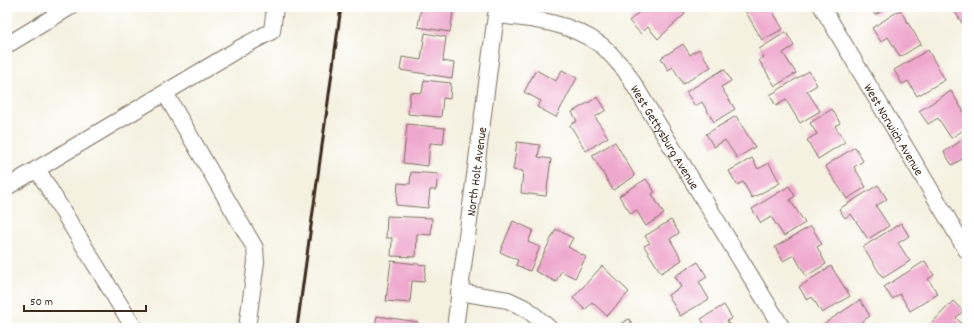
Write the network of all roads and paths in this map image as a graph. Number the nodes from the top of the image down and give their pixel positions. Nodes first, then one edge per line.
1 (70, 7) edge
2 (275, 7) edge
3 (822, 7) edge
4 (496, 15) joint
5 (7, 45) edge
6 (165, 93) junction
7 (37, 169) junction
8 (7, 187) edge
9 (967, 251) edge
10 (460, 292) junction
11 (134, 328) edge
12 (246, 328) edge
13 (454, 328) edge
14 (549, 328) edge
15 (782, 328) edge

1 - 5 street
2 - 6 street
3 - 9 street, West Norwich Avenue
4 - 10 street, North Holt Avenue
4 - 15 street, West Gettysburg Avenue
6 - 7 street
6 - 12 street
7 - 8 street
7 - 11 street
10 - 13 street, North Holt Avenue
10 - 14 street

